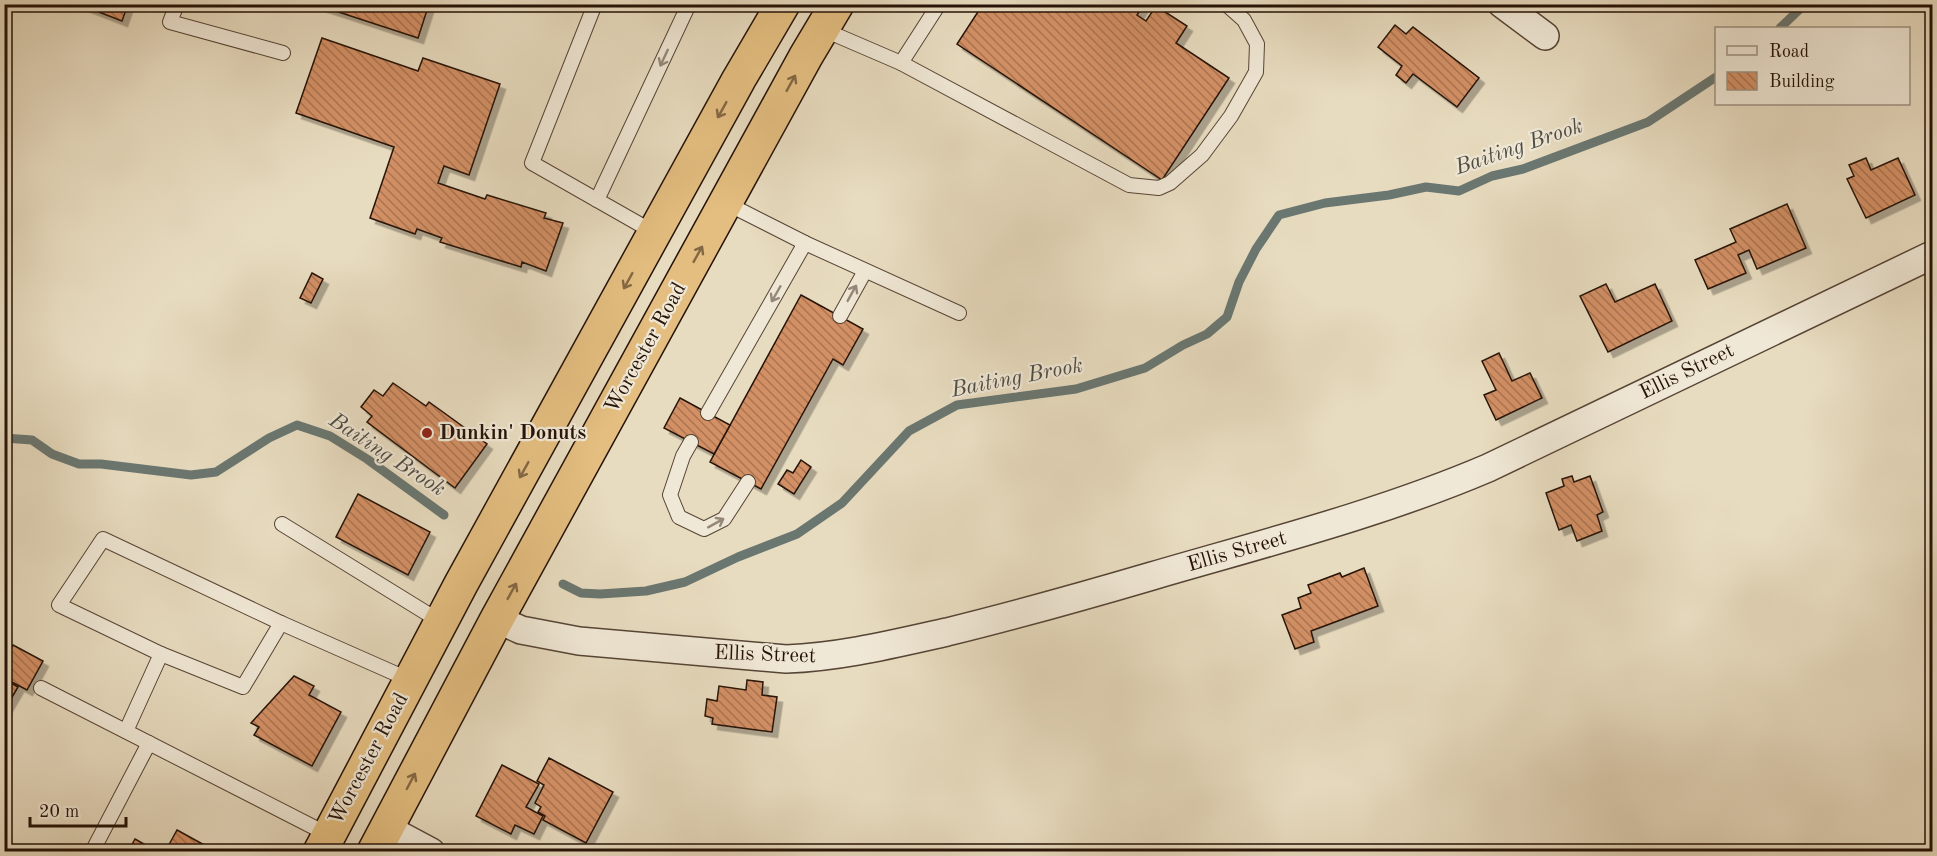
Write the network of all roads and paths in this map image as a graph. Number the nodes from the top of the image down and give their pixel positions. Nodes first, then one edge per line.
1 (177, 4) edge
2 (595, 4) edge
3 (689, 4) edge
4 (783, 4) edge
5 (939, 4) edge
6 (1226, 4) edge
7 (1502, 4) edge
8 (830, 17) edge
9 (1545, 36) dead end
10 (283, 53) dead end
11 (901, 63) junction
12 (597, 200) junction
13 (726, 203) junction
14 (654, 233) junction
15 (805, 243) junction
16 (1932, 255) edge
17 (865, 271) junction
18 (959, 313) dead end
19 (840, 316) dead end
20 (708, 413) dead end
21 (691, 442) dead end
22 (748, 482) dead end
23 (282, 524) dead end
24 (497, 620) junction
25 (441, 622) junction
26 (281, 623) junction
27 (161, 654) junction
28 (410, 680) junction
29 (41, 688) dead end
30 (126, 731) junction
31 (149, 743) junction
32 (380, 840) edge
33 (324, 843) edge
34 (92, 852) edge
35 (432, 852) edge

1 - 10 lane
2 - 12 lane
3 -> 12 lane
4 -> 14 highway, Worcester Road
5 - 11 lane
6 - 11 lane
7 - 9 street
8 - 11 lane
13 -> 8 highway, Worcester Road
12 - 14 lane
13 - 15 lane
24 -> 13 highway, Worcester Road
14 -> 25 highway, Worcester Road
15 - 17 lane
15 -> 20 lane
16 - 24 street, Ellis Street
17 - 18 lane
19 -> 17 lane
21 -> 22 lane
23 - 25 lane
32 -> 24 highway, Worcester Road
25 - 28 highway, Worcester Road
26 - 27 lane
26 - 27 lane
26 - 28 lane
27 - 30 lane
28 - 33 highway, Worcester Road
29 - 30 lane
30 - 31 lane
31 - 33 lane
31 - 34 lane
32 - 35 street

